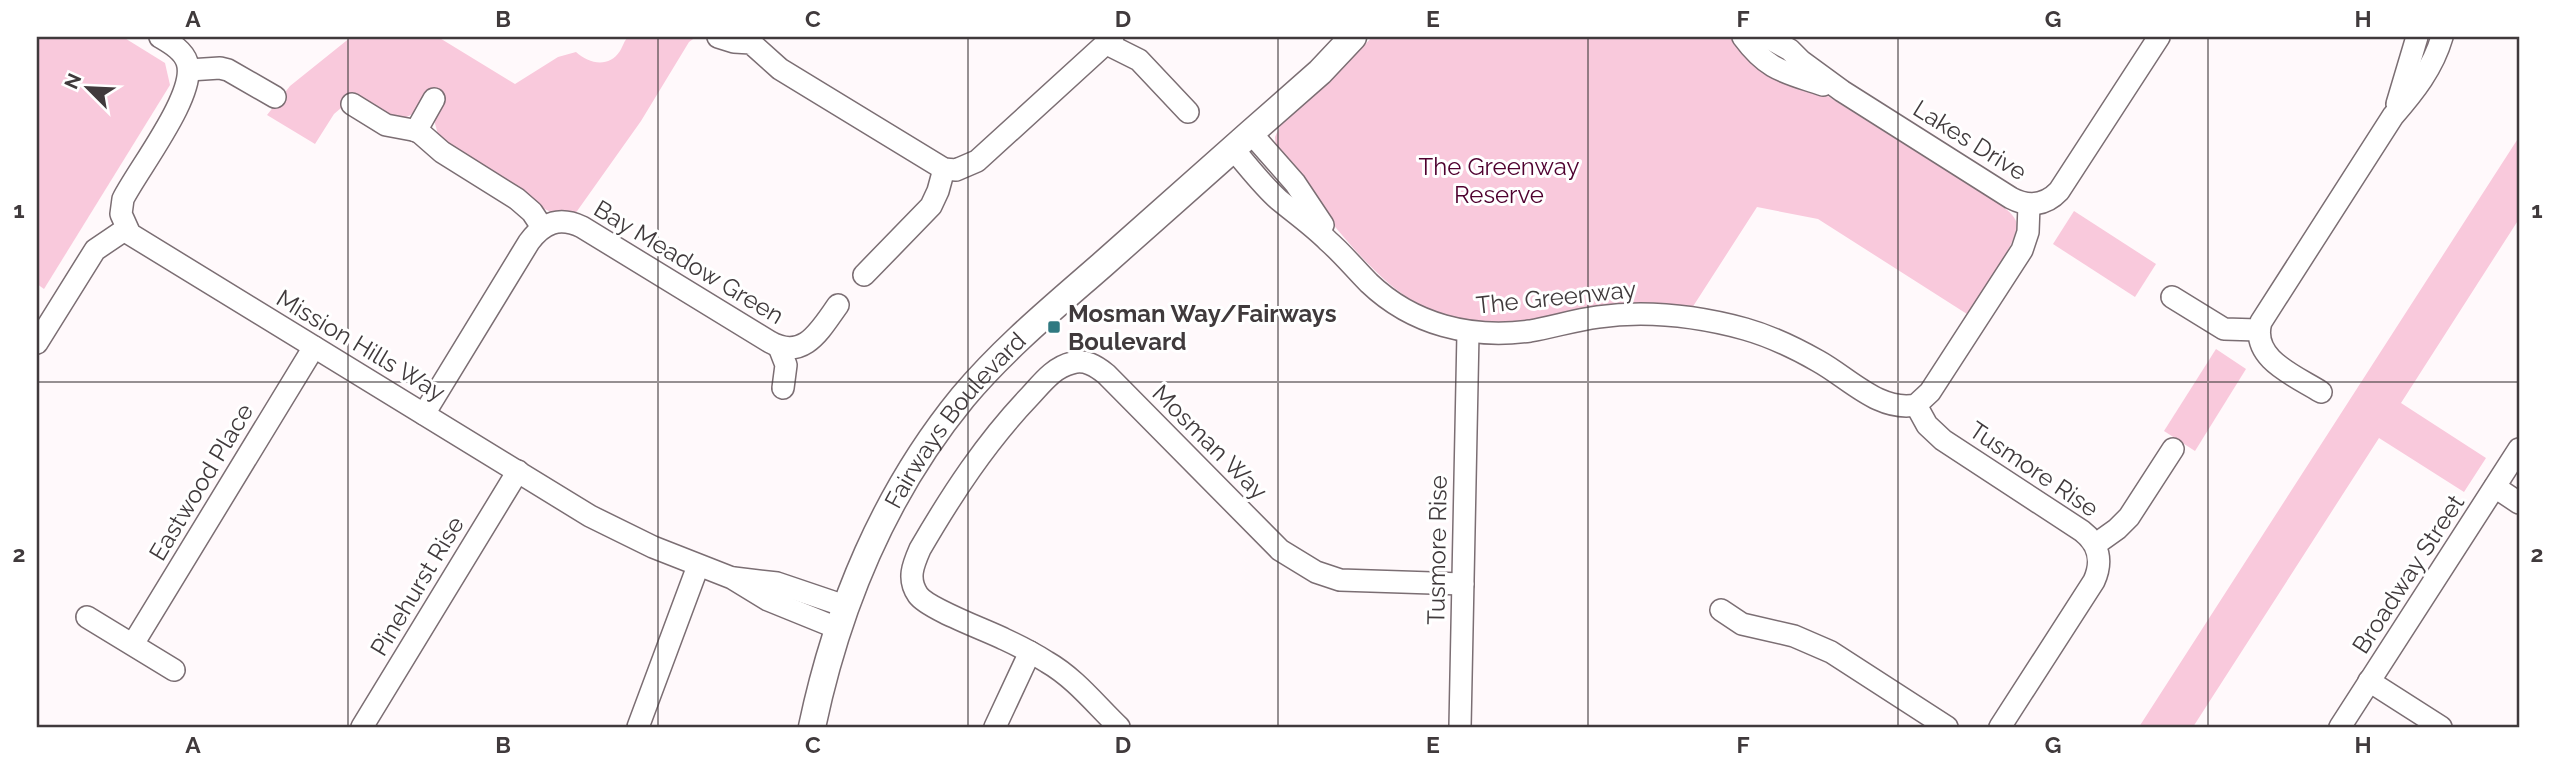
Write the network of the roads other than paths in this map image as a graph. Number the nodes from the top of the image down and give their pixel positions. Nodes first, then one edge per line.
1 (160, 37) edge
2 (718, 37) edge
3 (1353, 37) edge
4 (1743, 37) edge
5 (1767, 37) edge
6 (2158, 37) edge
7 (2417, 37) edge
8 (2442, 37) edge
9 (753, 40) edge
10 (1110, 41) edge
11 (189, 70) junction
12 (1842, 91) junction
13 (275, 97) dead end
14 (435, 99) dead end
15 (352, 104) dead end
16 (1188, 112) dead end
17 (2393, 116) junction
18 (416, 131) junction
19 (1242, 141) junction
20 (944, 169) junction
21 (2029, 205) junction
22 (542, 227) junction
23 (126, 229) junction
24 (864, 275) dead end
25 (2172, 297) dead end
26 (838, 305) dead end
27 (2258, 330) junction
28 (1468, 332) junction
29 (37, 343) edge
30 (314, 347) junction
31 (779, 347) junction
32 (783, 388) dead end
33 (2321, 392) dead end
34 (1916, 405) junction
35 (424, 414) junction
36 (2174, 449) dead end
37 (2519, 449) edge
38 (518, 471) junction
39 (2495, 487) junction
40 (2519, 503) edge
41 (2096, 544) junction
42 (698, 566) junction
43 (1463, 584) junction
44 (1721, 610) dead end
45 (87, 617) dead end
46 (841, 617) junction
47 (133, 644) junction
48 (1030, 652) junction
49 (174, 670) dead end
50 (2369, 681) junction
51 (362, 727) edge
52 (638, 727) edge
53 (812, 727) edge
54 (995, 727) edge
55 (1119, 727) edge
56 (1460, 727) edge
57 (1947, 727) edge
58 (2000, 727) edge
59 (2340, 727) edge
60 (2441, 727) edge

1 - 11 street
2 - 9 street
3 - 19 street, Fairways Boulevard
4 - 12 street, Lakes Drive
5 - 12 street, Lakes Drive
6 - 21 street, Lakes Drive
7 - 17 street
8 - 17 street
9 - 20 street
10 - 16 street
10 - 20 street
11 - 13 street
11 - 23 street
12 - 21 street, Lakes Drive
14 - 18 street
15 - 18 street
17 - 27 street
18 - 22 street
19 - 28 street, The Greenway
19 - 46 street, Fairways Boulevard
20 - 24 street
21 - 34 street
22 - 31 street, Bay Meadow Green
22 - 35 street
23 - 29 street
23 - 30 street, Mission Hills Way
25 - 27 street
26 - 31 street, Bay Meadow Green
27 - 33 street
28 - 34 street, The Greenway
28 - 43 street, Tusmore Rise
30 - 35 street, Mission Hills Way
30 - 47 street, Eastwood Place
31 - 32 street, Bay Meadow Green
34 - 41 street, Tusmore Rise
35 - 38 street, Mission Hills Way
36 - 41 street
37 - 39 street, Broadway Street
38 - 42 street, Mission Hills Way
38 - 51 street, Pinehurst Rise
39 - 40 street
39 - 50 street, Broadway Street
41 - 58 street, Tusmore Rise
42 - 46 street, Mission Hills Way
42 - 52 street
43 - 48 street, Mosman Way
43 - 56 street, Tusmore Rise
44 - 57 street
45 - 47 street
46 - 53 street, Fairways Boulevard
47 - 49 street
48 - 54 street
48 - 55 street, Mosman Way
50 - 59 street, Broadway Street
50 - 60 street

